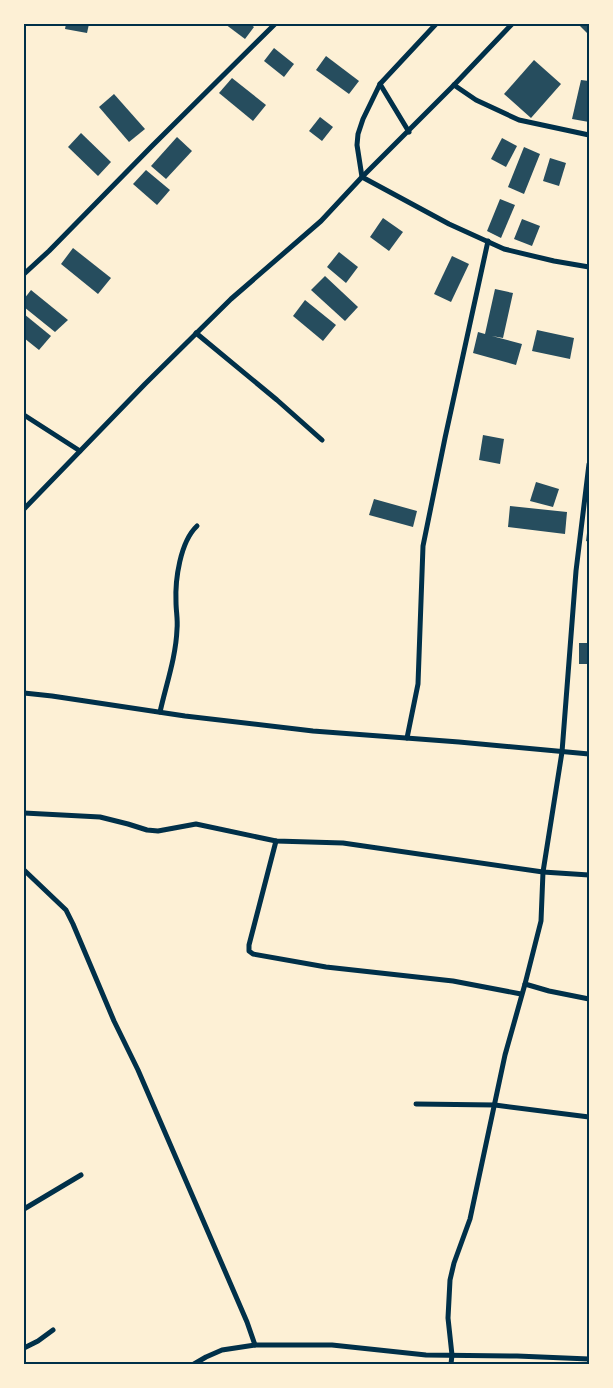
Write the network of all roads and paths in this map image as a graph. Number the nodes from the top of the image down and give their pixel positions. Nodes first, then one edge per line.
1 (276, 24) edge
2 (436, 24) edge
3 (512, 24) edge
4 (380, 84) junction
5 (454, 85) junction
6 (408, 132) junction
7 (589, 135) edge
8 (362, 177) junction
9 (488, 241) junction
10 (589, 267) edge
11 (24, 274) edge
12 (196, 333) junction
13 (24, 415) edge
14 (322, 440) dead end
15 (80, 451) junction
16 (589, 464) edge
17 (24, 509) edge
18 (197, 526) dead end
19 (24, 693) edge
20 (160, 712) junction
21 (407, 738) junction
22 (562, 752) junction
23 (589, 754) edge
24 (24, 813) edge
25 (276, 841) junction
26 (24, 870) edge
27 (543, 872) junction
28 (589, 875) edge
29 (525, 984) junction
30 (521, 994) junction
31 (589, 999) edge
32 (416, 1104) dead end
33 (495, 1105) junction
34 (589, 1117) edge
35 (81, 1175) dead end
36 (24, 1209) edge
37 (52, 1330) dead end
38 (255, 1345) junction
39 (24, 1348) edge
40 (452, 1355) junction
41 (589, 1359) edge
42 (194, 1364) edge
43 (451, 1364) edge

1 - 11 street
2 - 4 street
3 - 5 street
4 - 6 street
4 - 8 street
5 - 6 street
5 - 7 street
6 - 8 street
8 - 9 street
8 - 12 street
9 - 10 street
9 - 21 street
12 - 14 street
12 - 15 street
13 - 15 street
15 - 17 street
16 - 22 street
18 - 20 street
19 - 20 street
20 - 21 street
21 - 22 street
22 - 23 street
22 - 27 street
24 - 25 street
25 - 27 street
25 - 30 street
26 - 38 street
27 - 28 street
27 - 29 street
29 - 30 street
29 - 31 street
30 - 33 street
32 - 33 street
33 - 34 street
33 - 40 street
35 - 36 street
37 - 39 street
38 - 40 street
38 - 42 street
40 - 41 street
40 - 43 street

